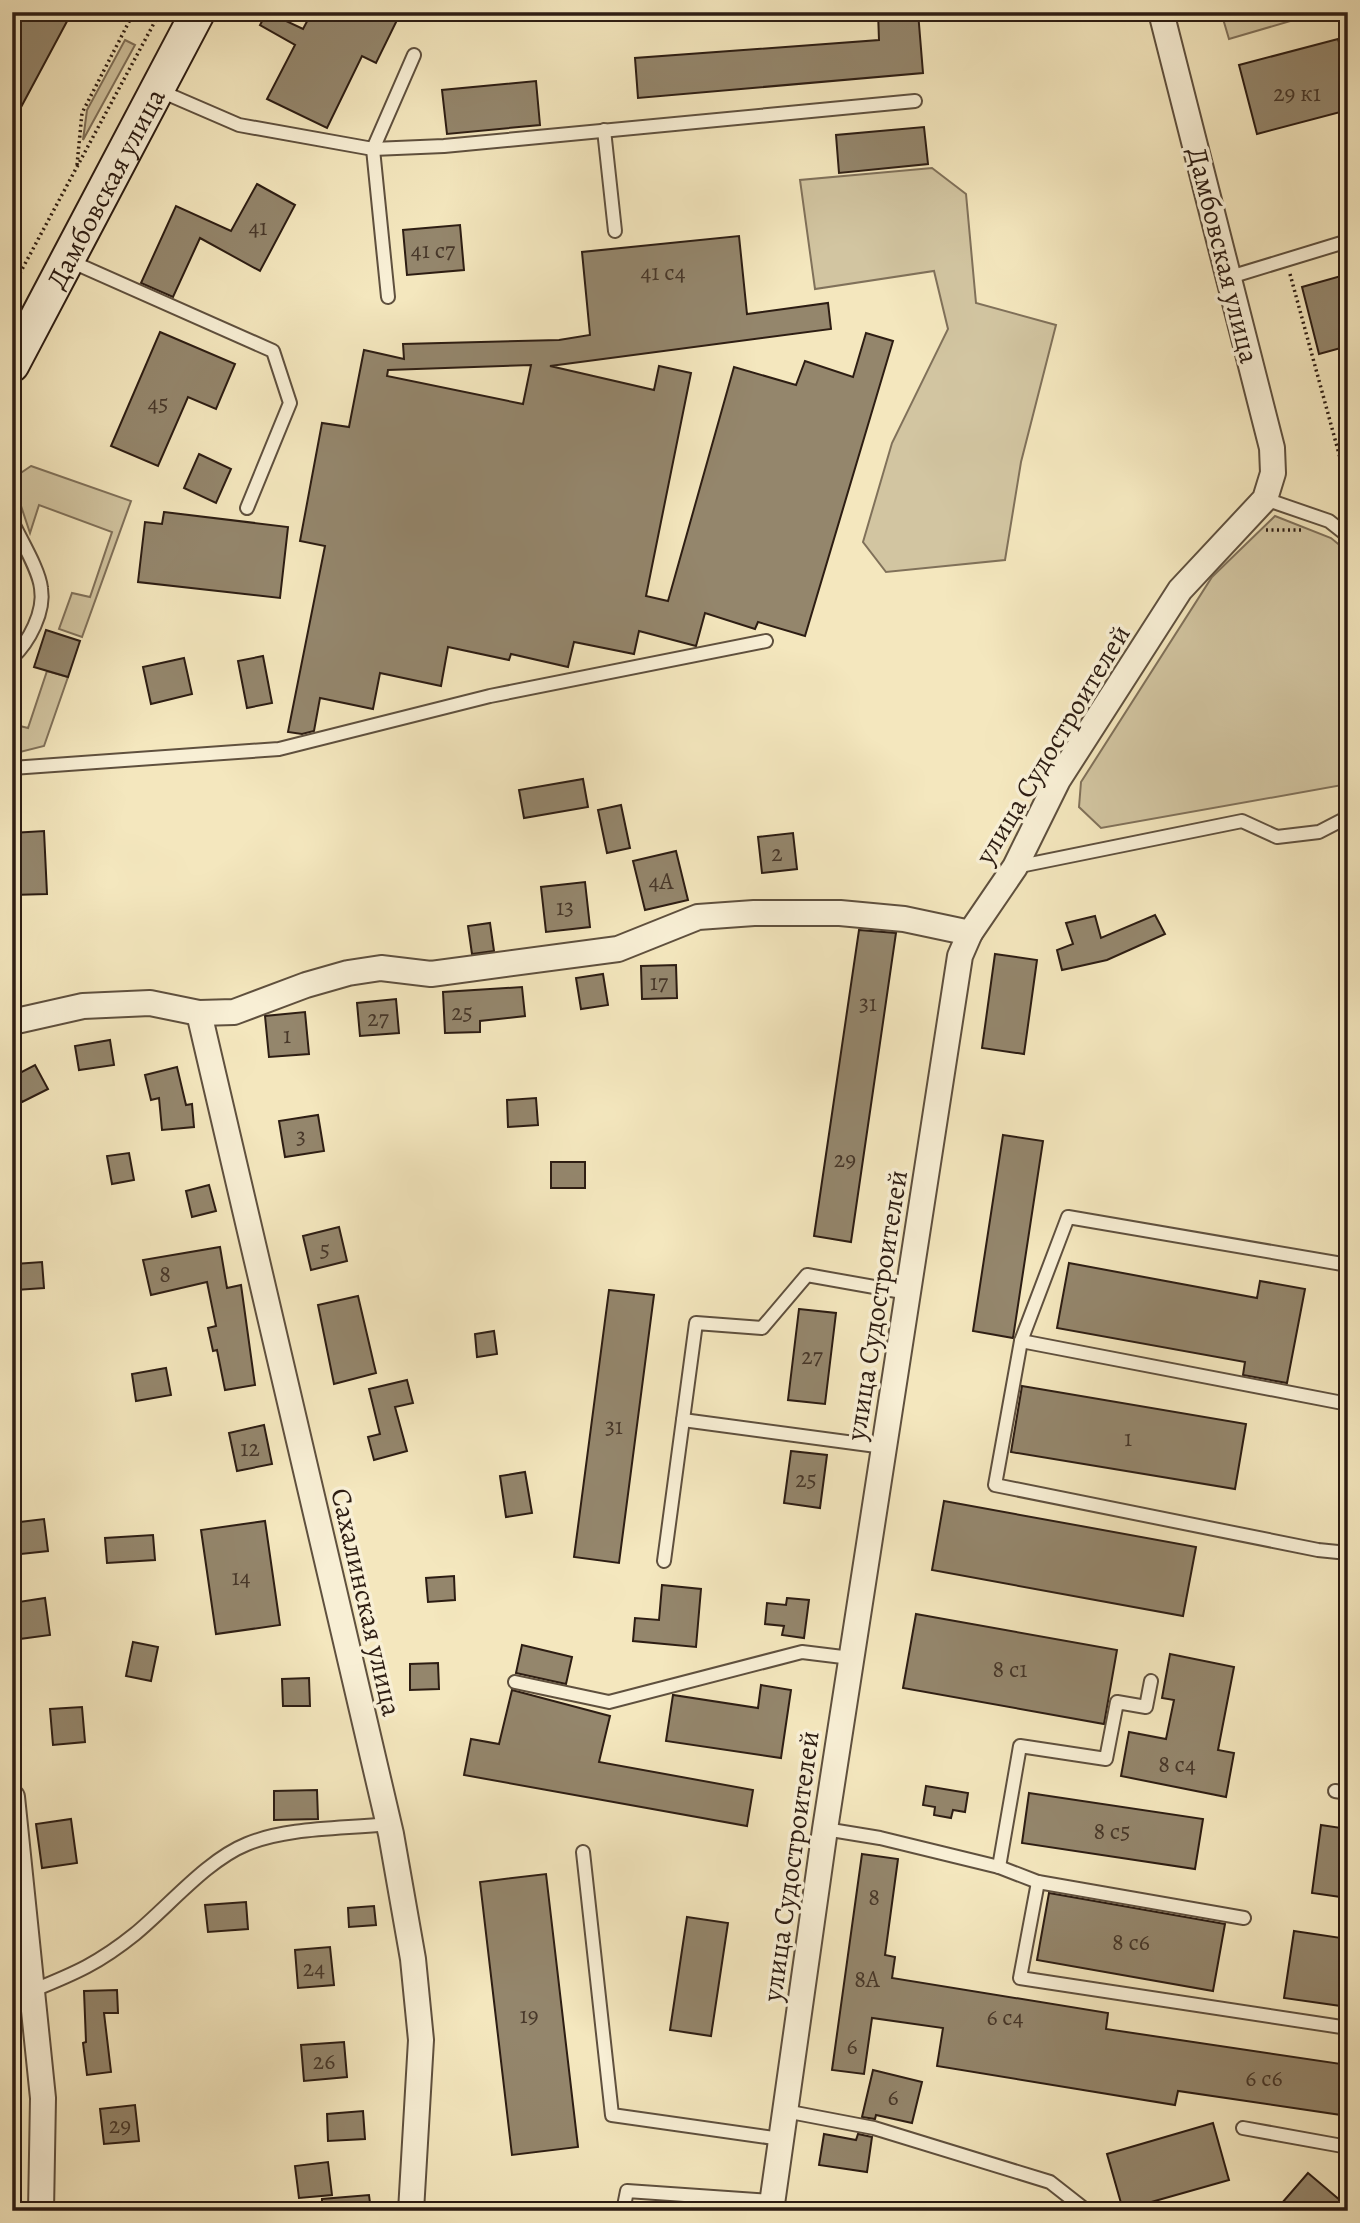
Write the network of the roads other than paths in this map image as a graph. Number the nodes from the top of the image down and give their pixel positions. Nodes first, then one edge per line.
1 (198, 12) edge
2 (1161, 12) edge
3 (414, 55) dead end
4 (157, 90) junction
5 (915, 101) dead end
6 (604, 130) junction
7 (373, 149) junction
8 (615, 231) dead end
9 (1348, 242) edge
10 (67, 259) junction
11 (1230, 277) junction
12 (388, 297) dead end
13 (12, 365) edge
14 (1265, 499) junction
15 (247, 508) dead end
16 (12, 521) edge
17 (1348, 537) edge
18 (766, 641) dead end
19 (12, 658) edge
20 (12, 768) edge
21 (1348, 817) edge
22 (1015, 867) junction
23 (970, 933) junction
24 (199, 1013) junction
25 (12, 1022) edge
26 (1348, 1265) edge
27 (908, 1293) junction
28 (1021, 1341) junction
29 (1348, 1404) edge
30 (683, 1420) junction
31 (884, 1447) junction
32 (1348, 1553) edge
33 (664, 1560) dead end
34 (851, 1658) junction
35 (1150, 1681) dead end
36 (515, 1682) dead end
37 (12, 1797) edge
38 (388, 1824) junction
39 (825, 1829) junction
40 (583, 1852) dead end
41 (999, 1867) junction
42 (1038, 1882) junction
43 (1244, 1918) dead end
44 (34, 1990) junction
45 (1348, 2028) edge
46 (785, 2111) junction
47 (1243, 2128) dead end
48 (781, 2138) junction
49 (1348, 2147) edge
50 (771, 2206) edge
51 (41, 2211) edge
52 (411, 2211) edge
53 (624, 2211) edge
54 (1087, 2211) edge

1 - 4 main road, Дамбовская улица
2 - 11 street, Дамбовская улица
3 - 7 lane
4 - 7 lane
4 - 10 main road, Дамбовская улица
5 - 6 lane
6 - 7 lane
6 - 8 lane
7 - 12 lane
9 - 11 lane
10 - 13 main road, Дамбовская улица
10 - 15 lane
11 - 14 street, Дамбовская улица
14 - 17 lane
14 - 22 street, улица Судостроителей
16 - 19 lane
18 - 20 lane
21 - 22 lane
22 - 23 street, улица Судостроителей
23 - 24 street
23 - 27 street, улица Судостроителей
24 - 25 street
24 - 38 street, Сахалинская улица
26 - 28 lane
27 - 30 lane
27 - 31 street, улица Судостроителей
28 - 29 lane
28 - 32 lane
30 - 31 lane
30 - 33 lane
31 - 34 street, улица Судостроителей
34 - 36 lane
34 - 39 street, улица Судостроителей
35 - 41 lane
37 - 44 street
38 - 44 lane
38 - 52 street, Сахалинская улица
39 - 41 lane
39 - 46 street, улица Судостроителей
40 - 48 lane
41 - 42 lane
42 - 43 lane
42 - 45 lane
44 - 51 street
46 - 48 street, улица Судостроителей
46 - 54 lane
47 - 49 lane
48 - 50 street, улица Судостроителей
50 - 53 lane

